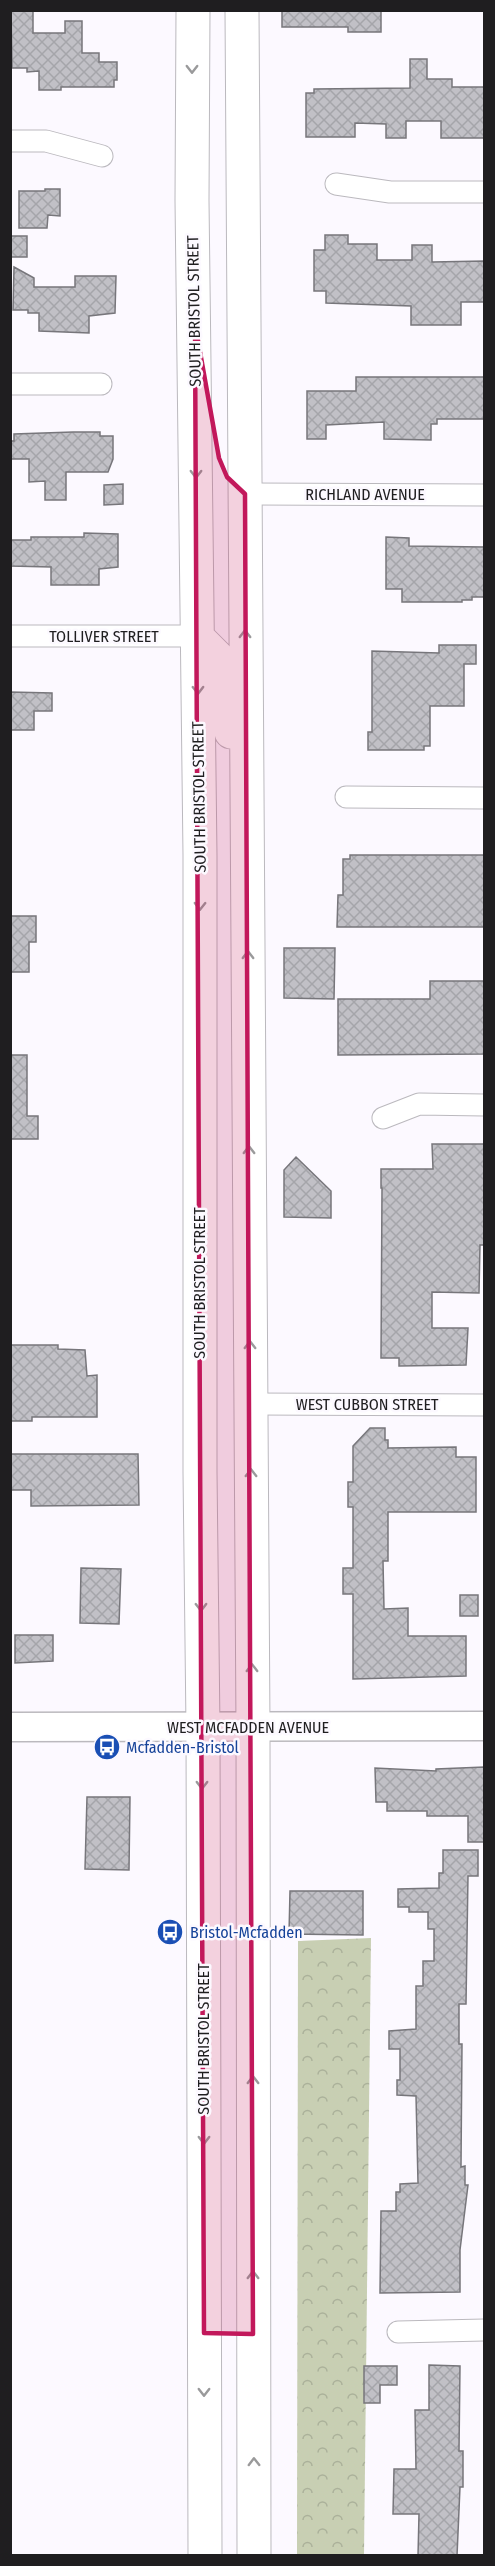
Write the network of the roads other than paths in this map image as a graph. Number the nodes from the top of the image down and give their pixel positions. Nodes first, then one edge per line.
1 (193, 10) edge
2 (242, 10) edge
3 (10, 141) edge
4 (102, 156) dead end
5 (336, 184) dead end
6 (484, 192) edge
7 (195, 324) junction
8 (10, 384) edge
9 (100, 384) dead end
10 (244, 494) junction
11 (484, 495) edge
12 (10, 636) edge
13 (197, 636) junction
14 (346, 797) dead end
15 (484, 798) edge
16 (247, 816) junction
17 (484, 1105) edge
18 (383, 1118) dead end
19 (250, 1404) junction
20 (484, 1405) edge
21 (10, 1726) edge
22 (484, 1726) edge
23 (203, 1727) junction
24 (253, 1727) junction
25 (484, 2331) edge
26 (398, 2332) dead end
27 (204, 2333) junction
28 (253, 2334) junction
29 (205, 2556) edge
30 (254, 2556) edge

1 -> 7 main road, SOUTH BRISTOL STREET
2 - 10 main road
3 - 4 street
5 - 6 street
7 - 10 main road
7 -> 13 main road, SOUTH BRISTOL STREET
8 - 9 street
10 - 11 street, RICHLAND AVENUE
16 -> 10 main road
12 - 13 street, TOLLIVER STREET
13 - 16 main road
13 -> 23 main road, SOUTH BRISTOL STREET
14 - 15 street
19 -> 16 main road
17 - 18 street
19 - 20 street, WEST CUBBON STREET
24 -> 19 main road
21 - 23 street, WEST MCFADDEN AVENUE
22 - 24 street, WEST MCFADDEN AVENUE
23 - 24 street, WEST MCFADDEN AVENUE
23 -> 27 main road, SOUTH BRISTOL STREET
28 -> 24 main road
25 - 26 street
27 - 28 main road
27 -> 29 main road, SOUTH BRISTOL STREET
30 -> 28 main road

